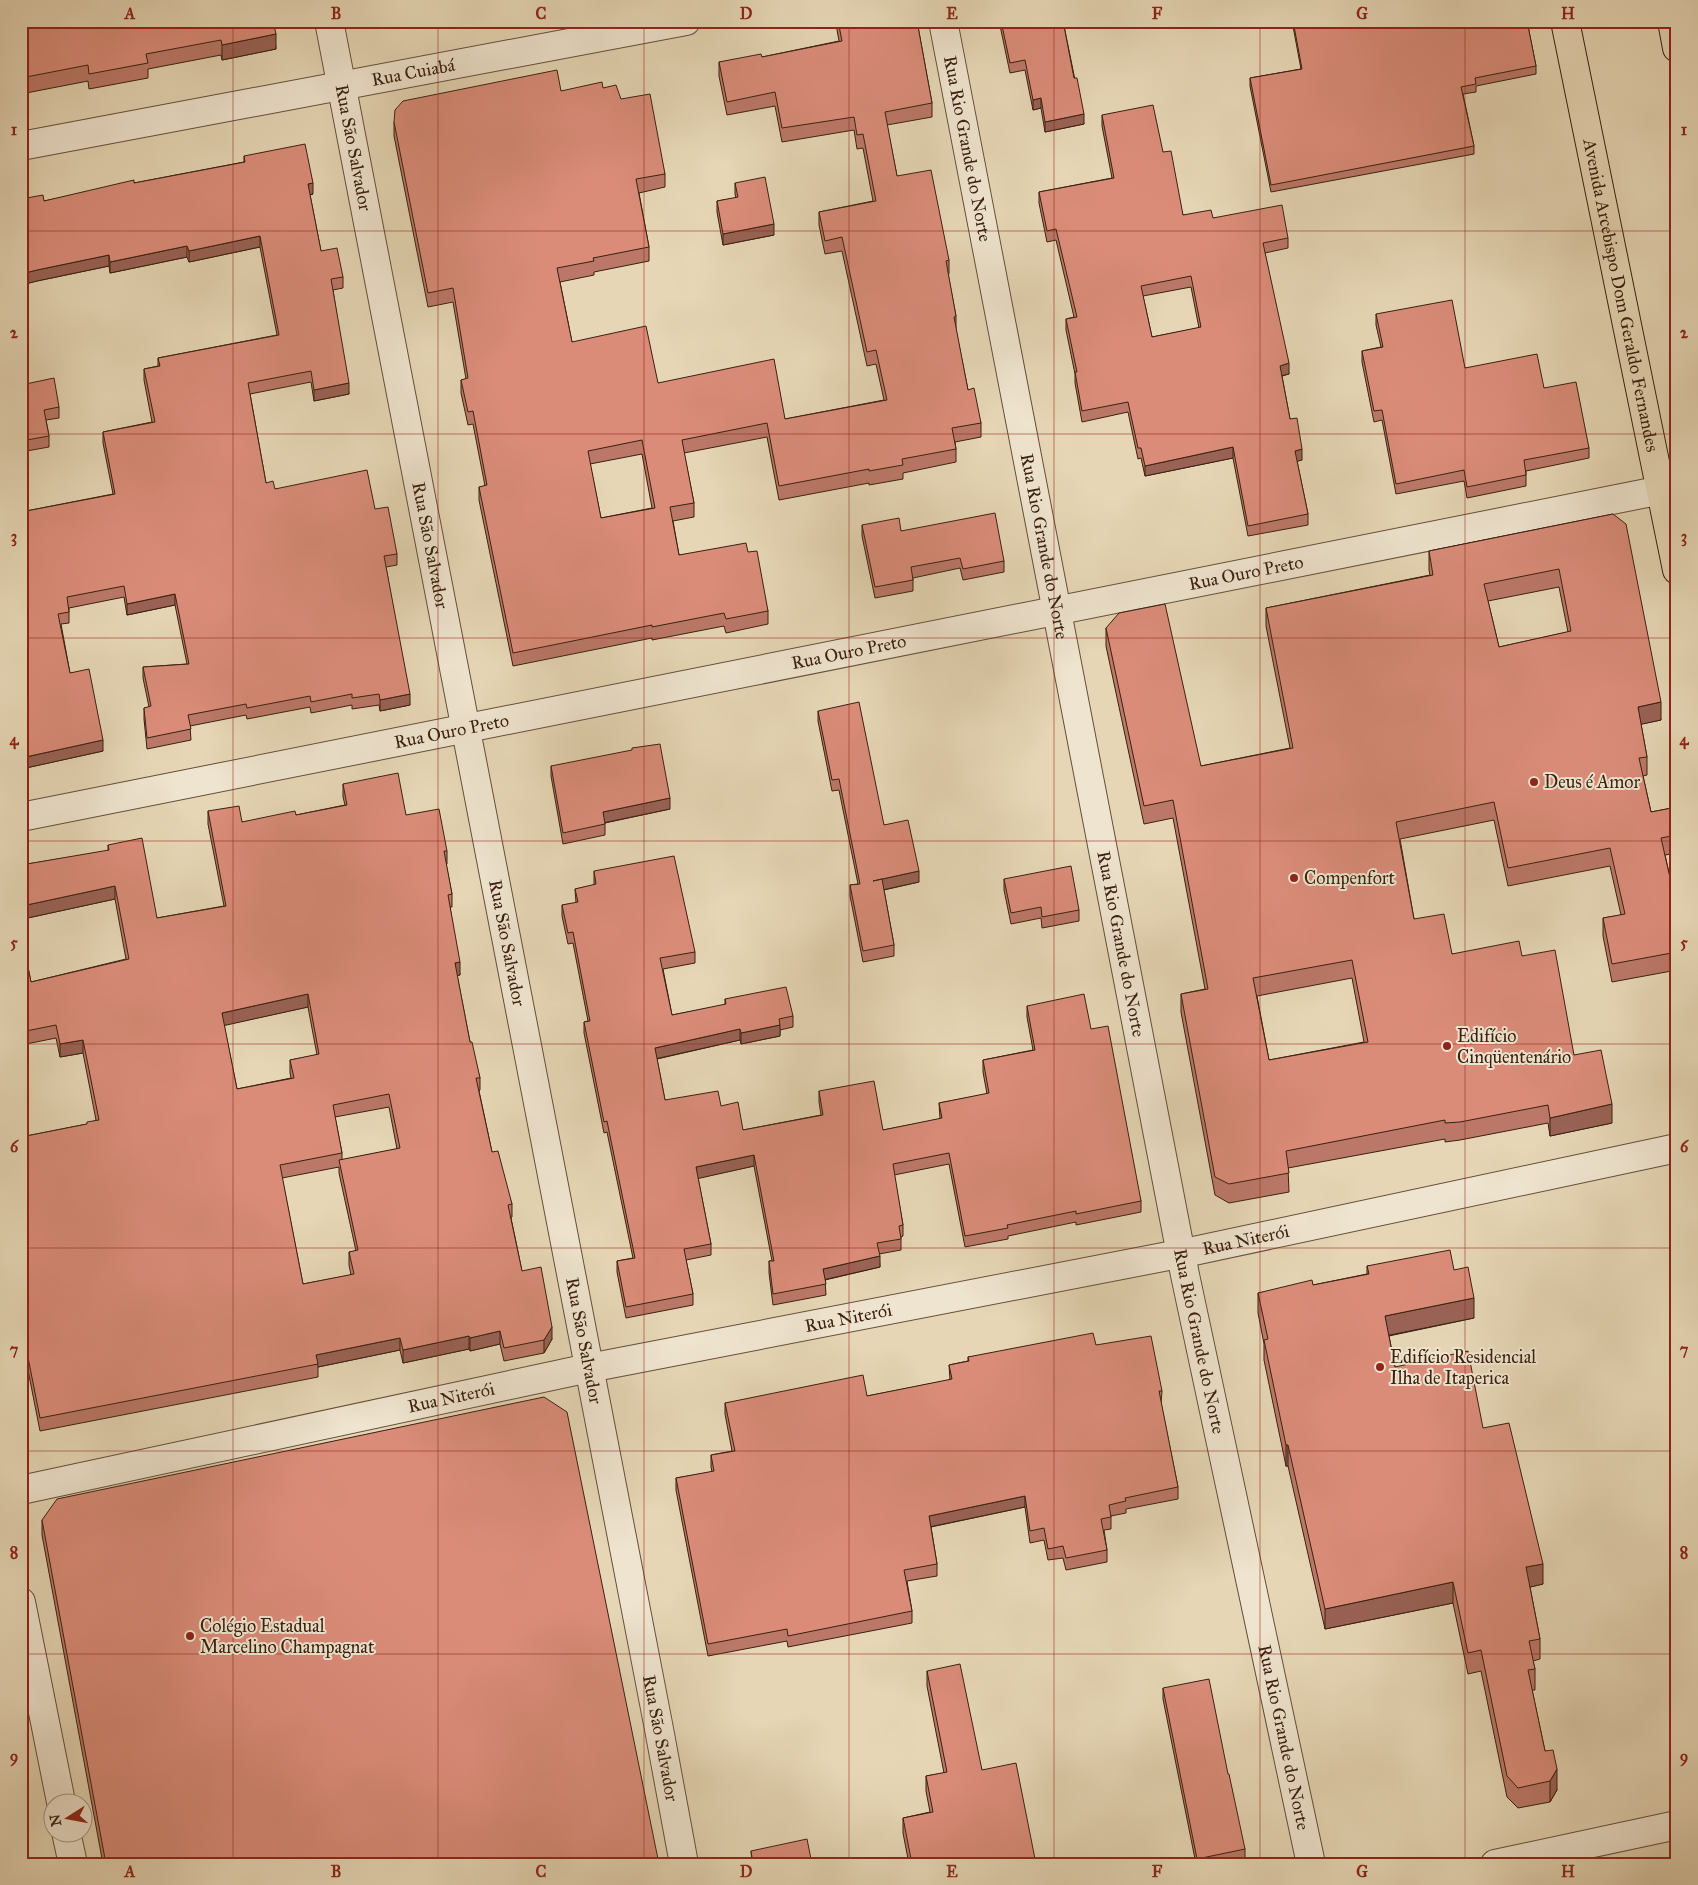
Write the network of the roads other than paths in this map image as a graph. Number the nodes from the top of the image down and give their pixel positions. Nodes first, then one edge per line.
1 (329, 21) edge
2 (686, 21) edge
3 (943, 21) edge
4 (1565, 21) edge
5 (1672, 21) edge
6 (1677, 48) edge
7 (342, 86) junction
8 (21, 146) edge
9 (1669, 489) edge
10 (1677, 570) edge
11 (1057, 611) junction
12 (466, 729) junction
13 (21, 817) edge
14 (1677, 1148) edge
15 (1181, 1254) junction
16 (589, 1368) junction
17 (21, 1490) edge
18 (21, 1602) edge
19 (59, 1792) edge
20 (1677, 1825) edge
21 (68, 1842) edge
22 (73, 1864) edge
23 (684, 1864) edge
24 (1311, 1864) edge
25 (1495, 1864) edge

1 - 7 street, Rua São Salvador
2 - 7 street, Rua Cuiabá
3 - 11 street, Rua Rio Grande do Norte
4 - 9 main road, Avenida Arcebispo Dom Geraldo Fernandes
5 - 6 main road
7 - 8 street, Rua Cuiabá
7 - 12 street, Rua São Salvador
9 - 10 main road, Avenida Arcebispo Dom Geraldo Fernandes
9 - 11 street, Rua Ouro Preto
11 - 12 street, Rua Ouro Preto
11 - 15 street, Rua Rio Grande do Norte
12 - 13 street, Rua Ouro Preto
12 - 16 street, Rua São Salvador
14 - 15 street, Rua Niterói
15 - 16 street, Rua Niterói
15 - 24 street, Rua Rio Grande do Norte
16 - 17 street, Rua Niterói
16 - 23 street, Rua São Salvador
18 - 19 street
20 - 25 street
21 - 22 street

